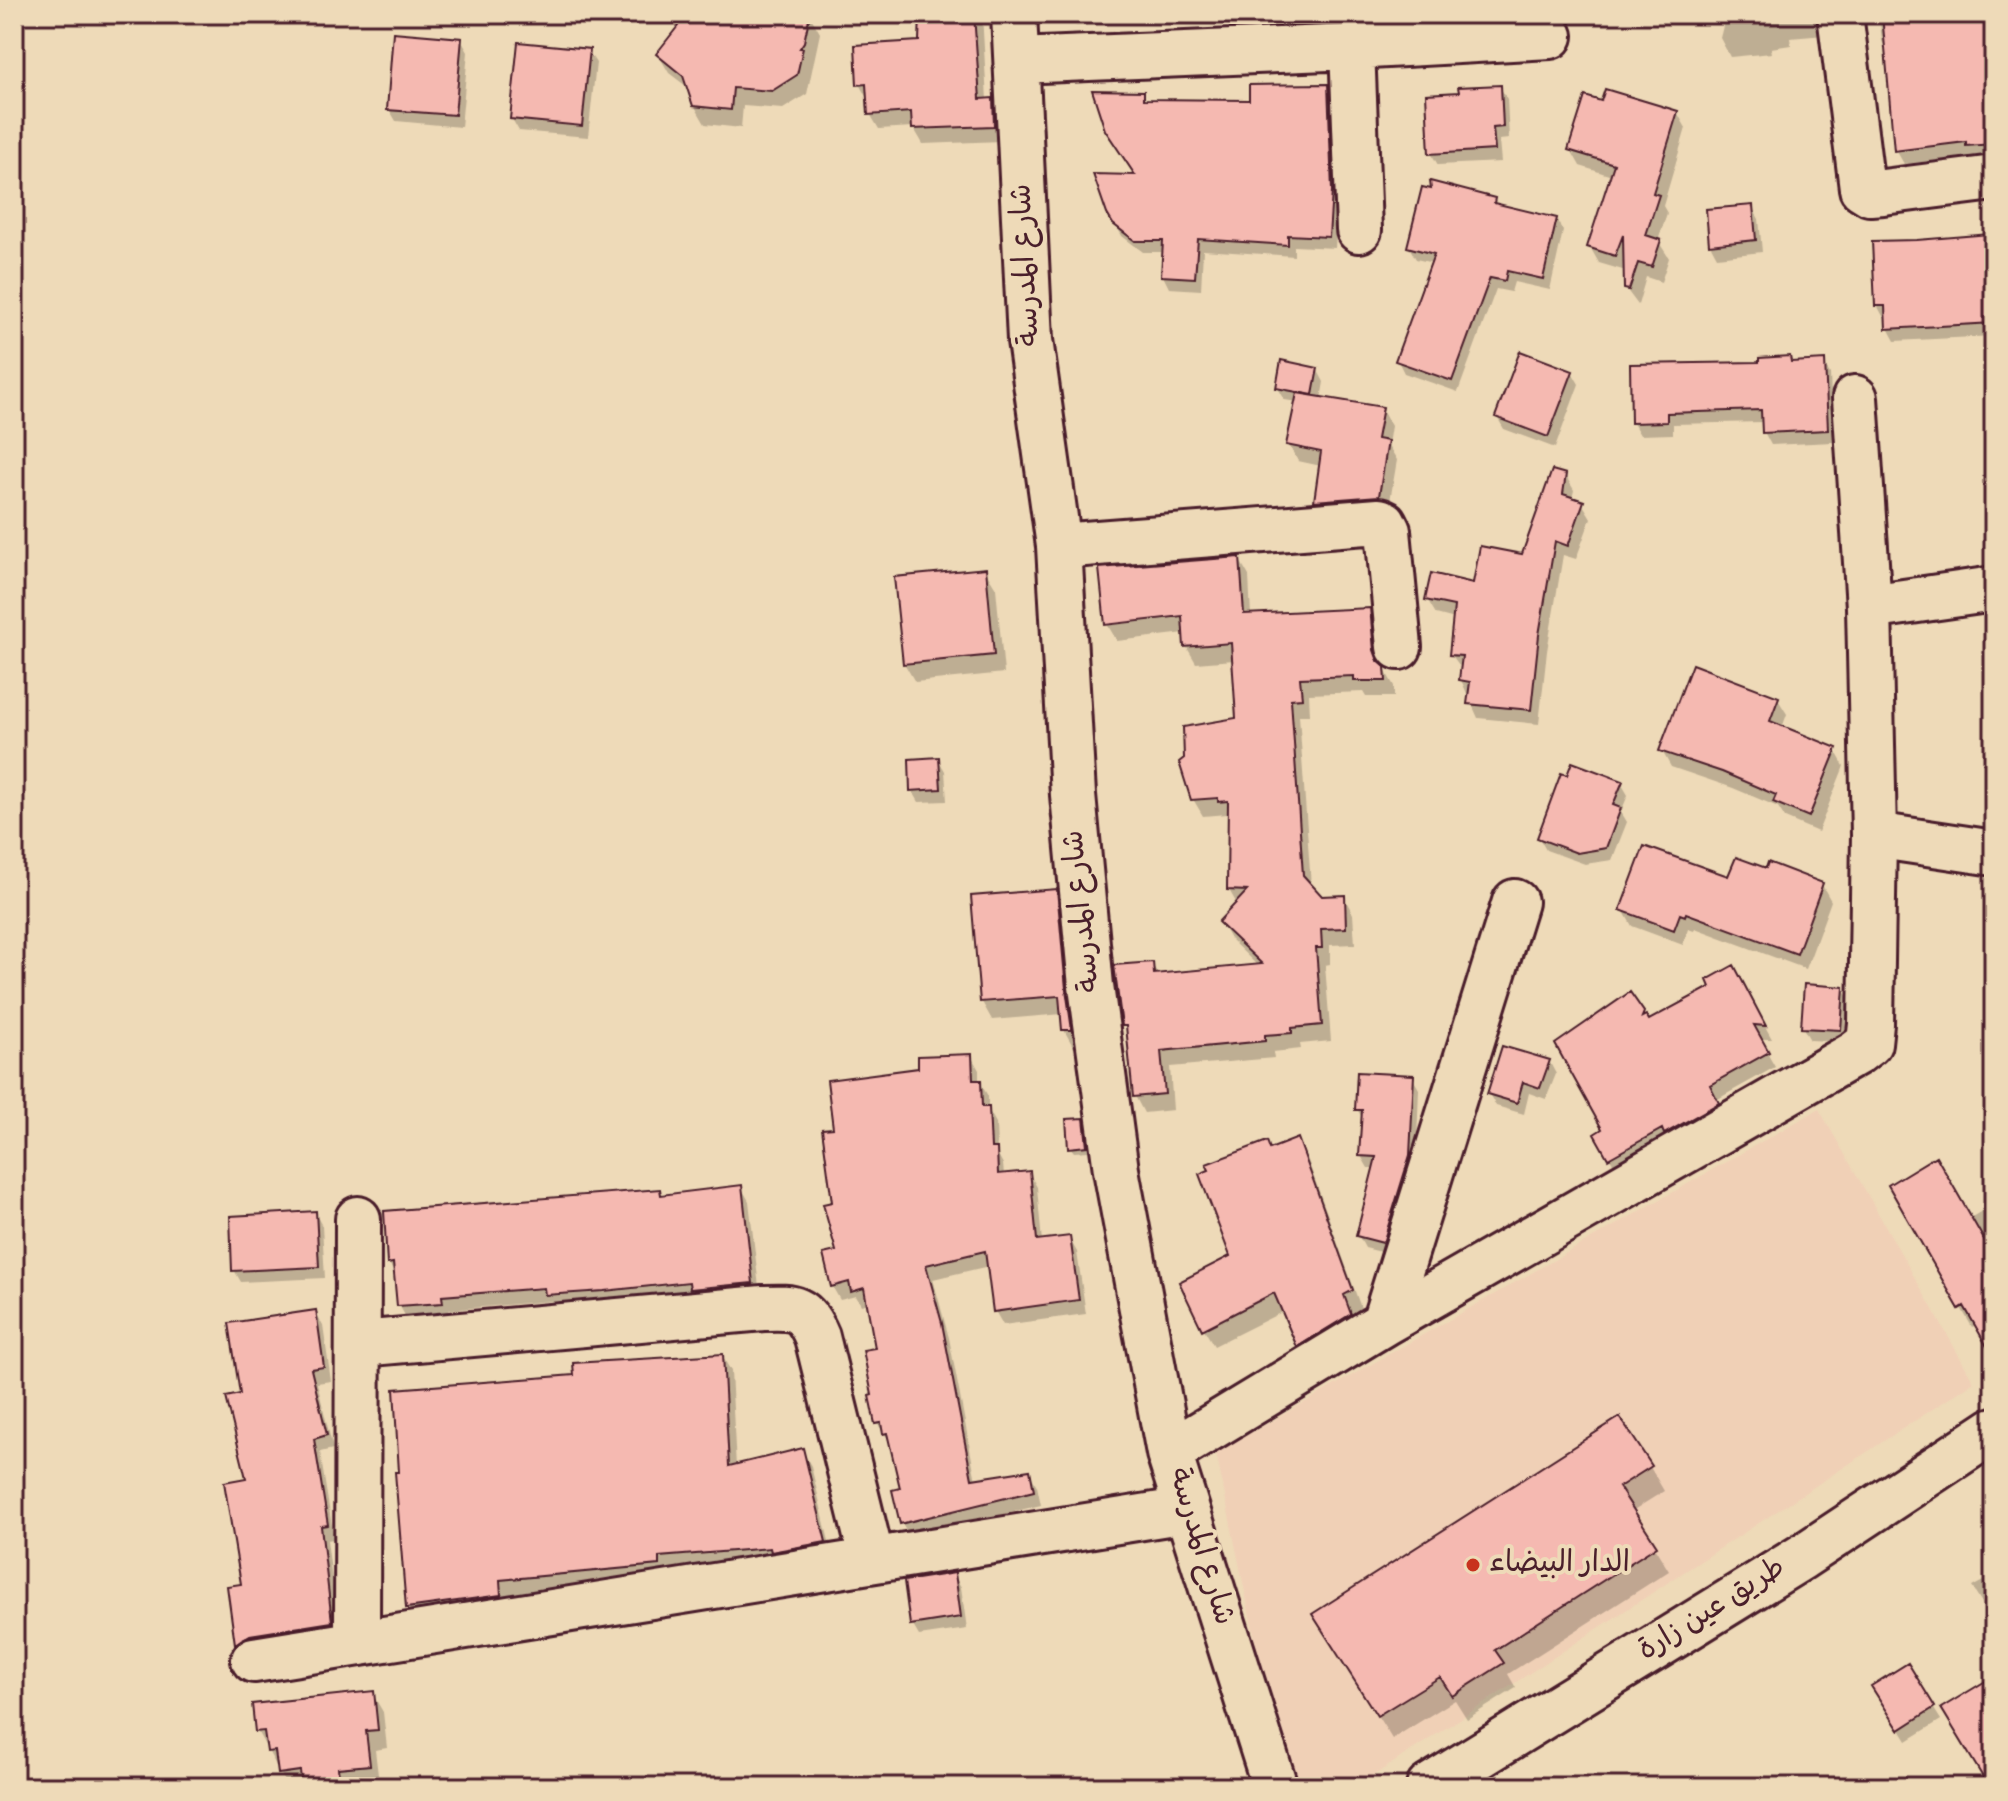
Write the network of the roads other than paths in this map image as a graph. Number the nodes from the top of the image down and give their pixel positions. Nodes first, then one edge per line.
1 (1014, 14) edge
2 (1840, 14) edge
3 (1550, 36) dead end
4 (1352, 47) junction
5 (1017, 61) junction
6 (1994, 178) edge
7 (1359, 230) dead end
8 (1855, 398) dead end
9 (1059, 546) junction
10 (1994, 589) edge
11 (1869, 607) junction
12 (1399, 647) dead end
13 (1874, 835) junction
14 (1994, 853) edge
15 (1515, 902) dead end
16 (358, 1219) dead end
17 (1384, 1323) junction
18 (360, 1344) junction
19 (1989, 1443) edge
20 (1169, 1453) junction
21 (1186, 1510) junction
22 (872, 1560) junction
23 (357, 1643) junction
24 (254, 1660) dead end
25 (1275, 1787) edge
26 (1429, 1787) edge

1 - 5 street, شارع المدرسة
2 - 6 street
3 - 4 street
4 - 5 street
4 - 7 street
5 - 9 street, شارع المدرسة
8 - 11 street
9 - 12 street
9 - 20 street, شارع المدرسة
10 - 11 street
11 - 13 street
13 - 14 street
13 - 17 street
15 - 17 street
16 - 18 street
17 - 20 street
18 - 22 street
18 - 23 street
19 - 26 street, طريق عين زارة
20 - 21 street, شارع المدرسة
21 - 22 street
21 - 25 street, شارع المدرسة
22 - 23 street
23 - 24 street

